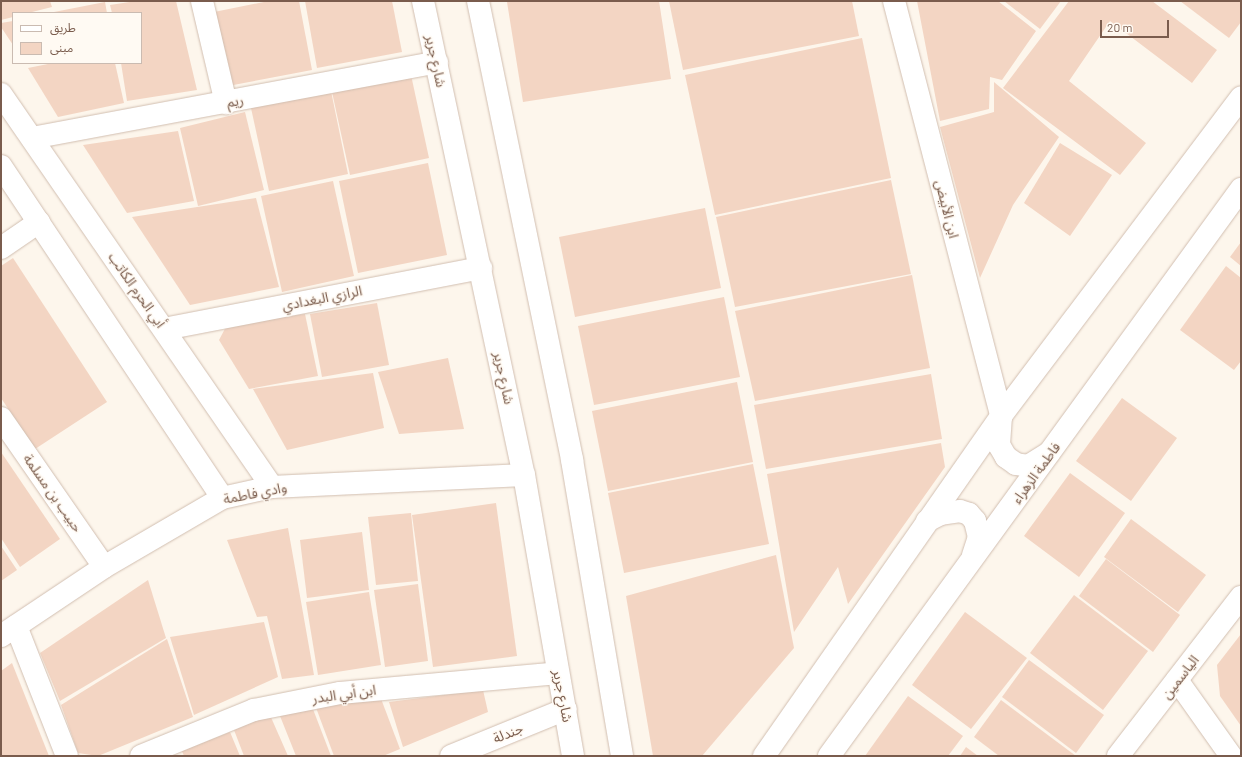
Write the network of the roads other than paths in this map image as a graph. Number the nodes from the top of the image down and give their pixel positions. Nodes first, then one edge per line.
1 (202, 1) edge
2 (424, 1) edge
3 (478, 1) edge
4 (894, 1) edge
5 (436, 62) junction
6 (1, 94) edge
7 (1241, 97) edge
8 (226, 103) junction
9 (32, 138) junction
10 (1, 166) edge
11 (1241, 189) edge
12 (39, 222) junction
13 (1, 248) edge
14 (481, 268) junction
15 (164, 329) junction
16 (1001, 416) junction
17 (1, 418) edge
18 (1052, 451) junction
19 (524, 475) junction
20 (272, 487) junction
21 (222, 498) junction
22 (927, 521) junction
23 (970, 562) junction
24 (104, 567) junction
25 (1241, 597) edge
26 (8, 631) edge
27 (558, 673) junction
28 (1177, 680) junction
29 (566, 709) junction
30 (67, 756) edge
31 (140, 756) edge
32 (451, 756) edge
33 (574, 756) edge
34 (622, 756) edge
35 (764, 756) edge
36 (829, 756) edge
37 (1118, 756) edge
38 (1231, 756) edge

1 - 8 street
2 - 5 street, شارع جرير
3 - 34 street
4 - 16 street, ابن الأبيض
5 - 8 street, ريم
5 - 14 street, شارع جرير
6 - 9 street, أبي الحرم الكاتب
7 - 16 street
8 - 9 street, ريم
9 - 15 street, أبي الحرم الكاتب
10 - 12 street
11 - 18 street, فاطمة الزهراء
12 - 13 street
12 - 21 street
14 - 15 street, الرازي البغدادي
14 - 19 street, شارع جرير
15 - 20 street, أبي الحرم الكاتب
16 - 18 street
16 - 22 street
17 - 24 street, حبيب بن مسلمة
18 - 23 street, فاطمة الزهراء
19 - 20 street, وادي فاطمة
19 - 27 street, شارع جرير
20 - 21 street, وادي فاطمة
21 - 24 street, وادي فاطمة
22 - 23 street
22 - 35 street
23 - 36 street, فاطمة الزهراء
24 - 26 street, وادي فاطمة
25 - 28 street, الياسمين
26 - 30 street
27 - 29 street, شارع جرير
27 - 31 street, ابن أبي البدر
28 - 37 street, الياسمين
28 - 38 street
29 - 32 street, جندلة
29 - 33 street, شارع جرير

